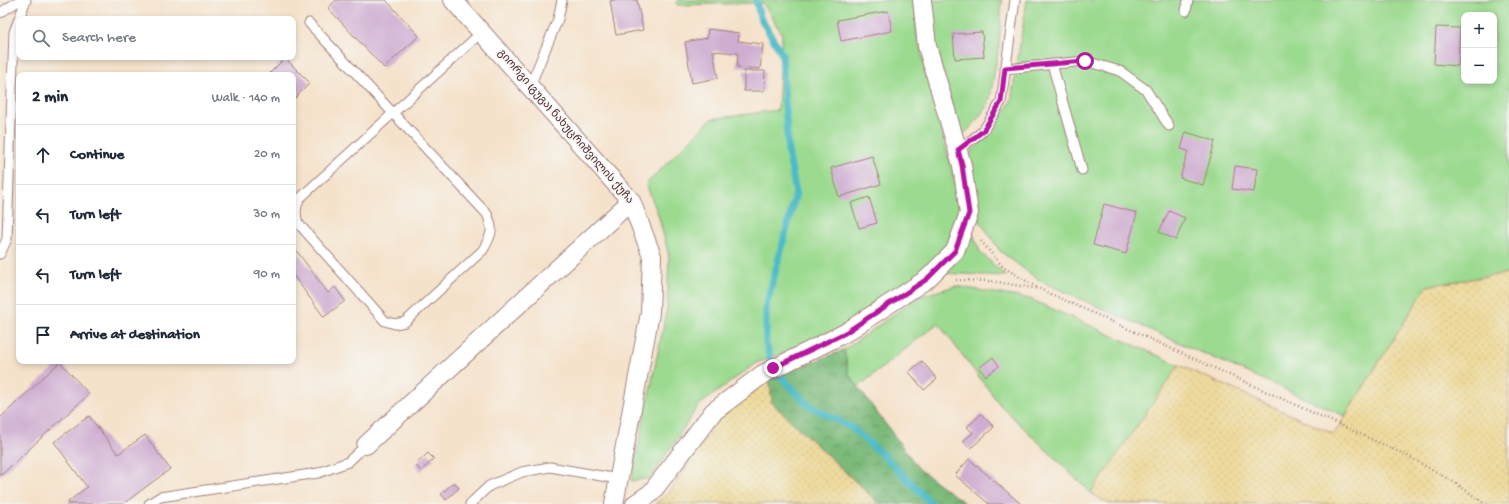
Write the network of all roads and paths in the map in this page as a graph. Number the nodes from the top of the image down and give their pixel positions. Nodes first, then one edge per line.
1 (20, 0) edge
2 (26, 0) edge
3 (453, 0) edge
4 (562, 0) edge
5 (922, 0) edge
6 (1015, 0) edge
7 (1188, 0) edge
8 (1186, 11) dead end
9 (0, 13) edge
10 (20, 16) edge
11 (309, 23) dead end
12 (16, 27) edge
13 (482, 32) junction
14 (1052, 64) junction
15 (1005, 68) junction
16 (530, 86) junction
17 (394, 113) junction
18 (1169, 126) dead end
19 (958, 150) junction
20 (1082, 170) dead end
21 (631, 201) junction
22 (296, 211) edge
23 (969, 213) junction
24 (296, 218) edge
25 (0, 254) edge
26 (927, 279) junction
27 (1040, 289) junction
28 (366, 445) joint
29 (618, 478) junction
30 (149, 504) edge
31 (470, 504) edge
32 (614, 504) edge
33 (635, 504) edge
34 (1484, 504) edge

1 - 9 lane
2 - 10 lane
3 - 13 street, გიორგი (გუგა) ნახუცრიშვილის ქუჩა
4 - 16 lane
5 - 19 street
6 - 15 lane
7 - 8 lane
11 - 17 lane
12 - 25 lane
13 - 16 street, გიორგი (გუგა) ნახუცრიშვილის ქუჩა
13 - 17 lane
14 - 15 lane
14 - 18 lane
14 - 20 lane
15 - 19 lane
16 - 21 street, გიორგი (გუგა) ნახუცრიშვილის ქუჩა
17 - 22 lane
17 - 24 lane
19 - 23 street
21 - 28 street
21 - 29 street, გიორგი (გუგა) ნახუცრიშვილის ქუჩა
23 - 26 street
23 - 27 path
26 - 27 path
26 - 33 street
27 - 34 path
28 - 30 lane
29 - 31 lane
29 - 32 street, გიორგი (გუგა) ნახუცრიშვილის ქუჩა

